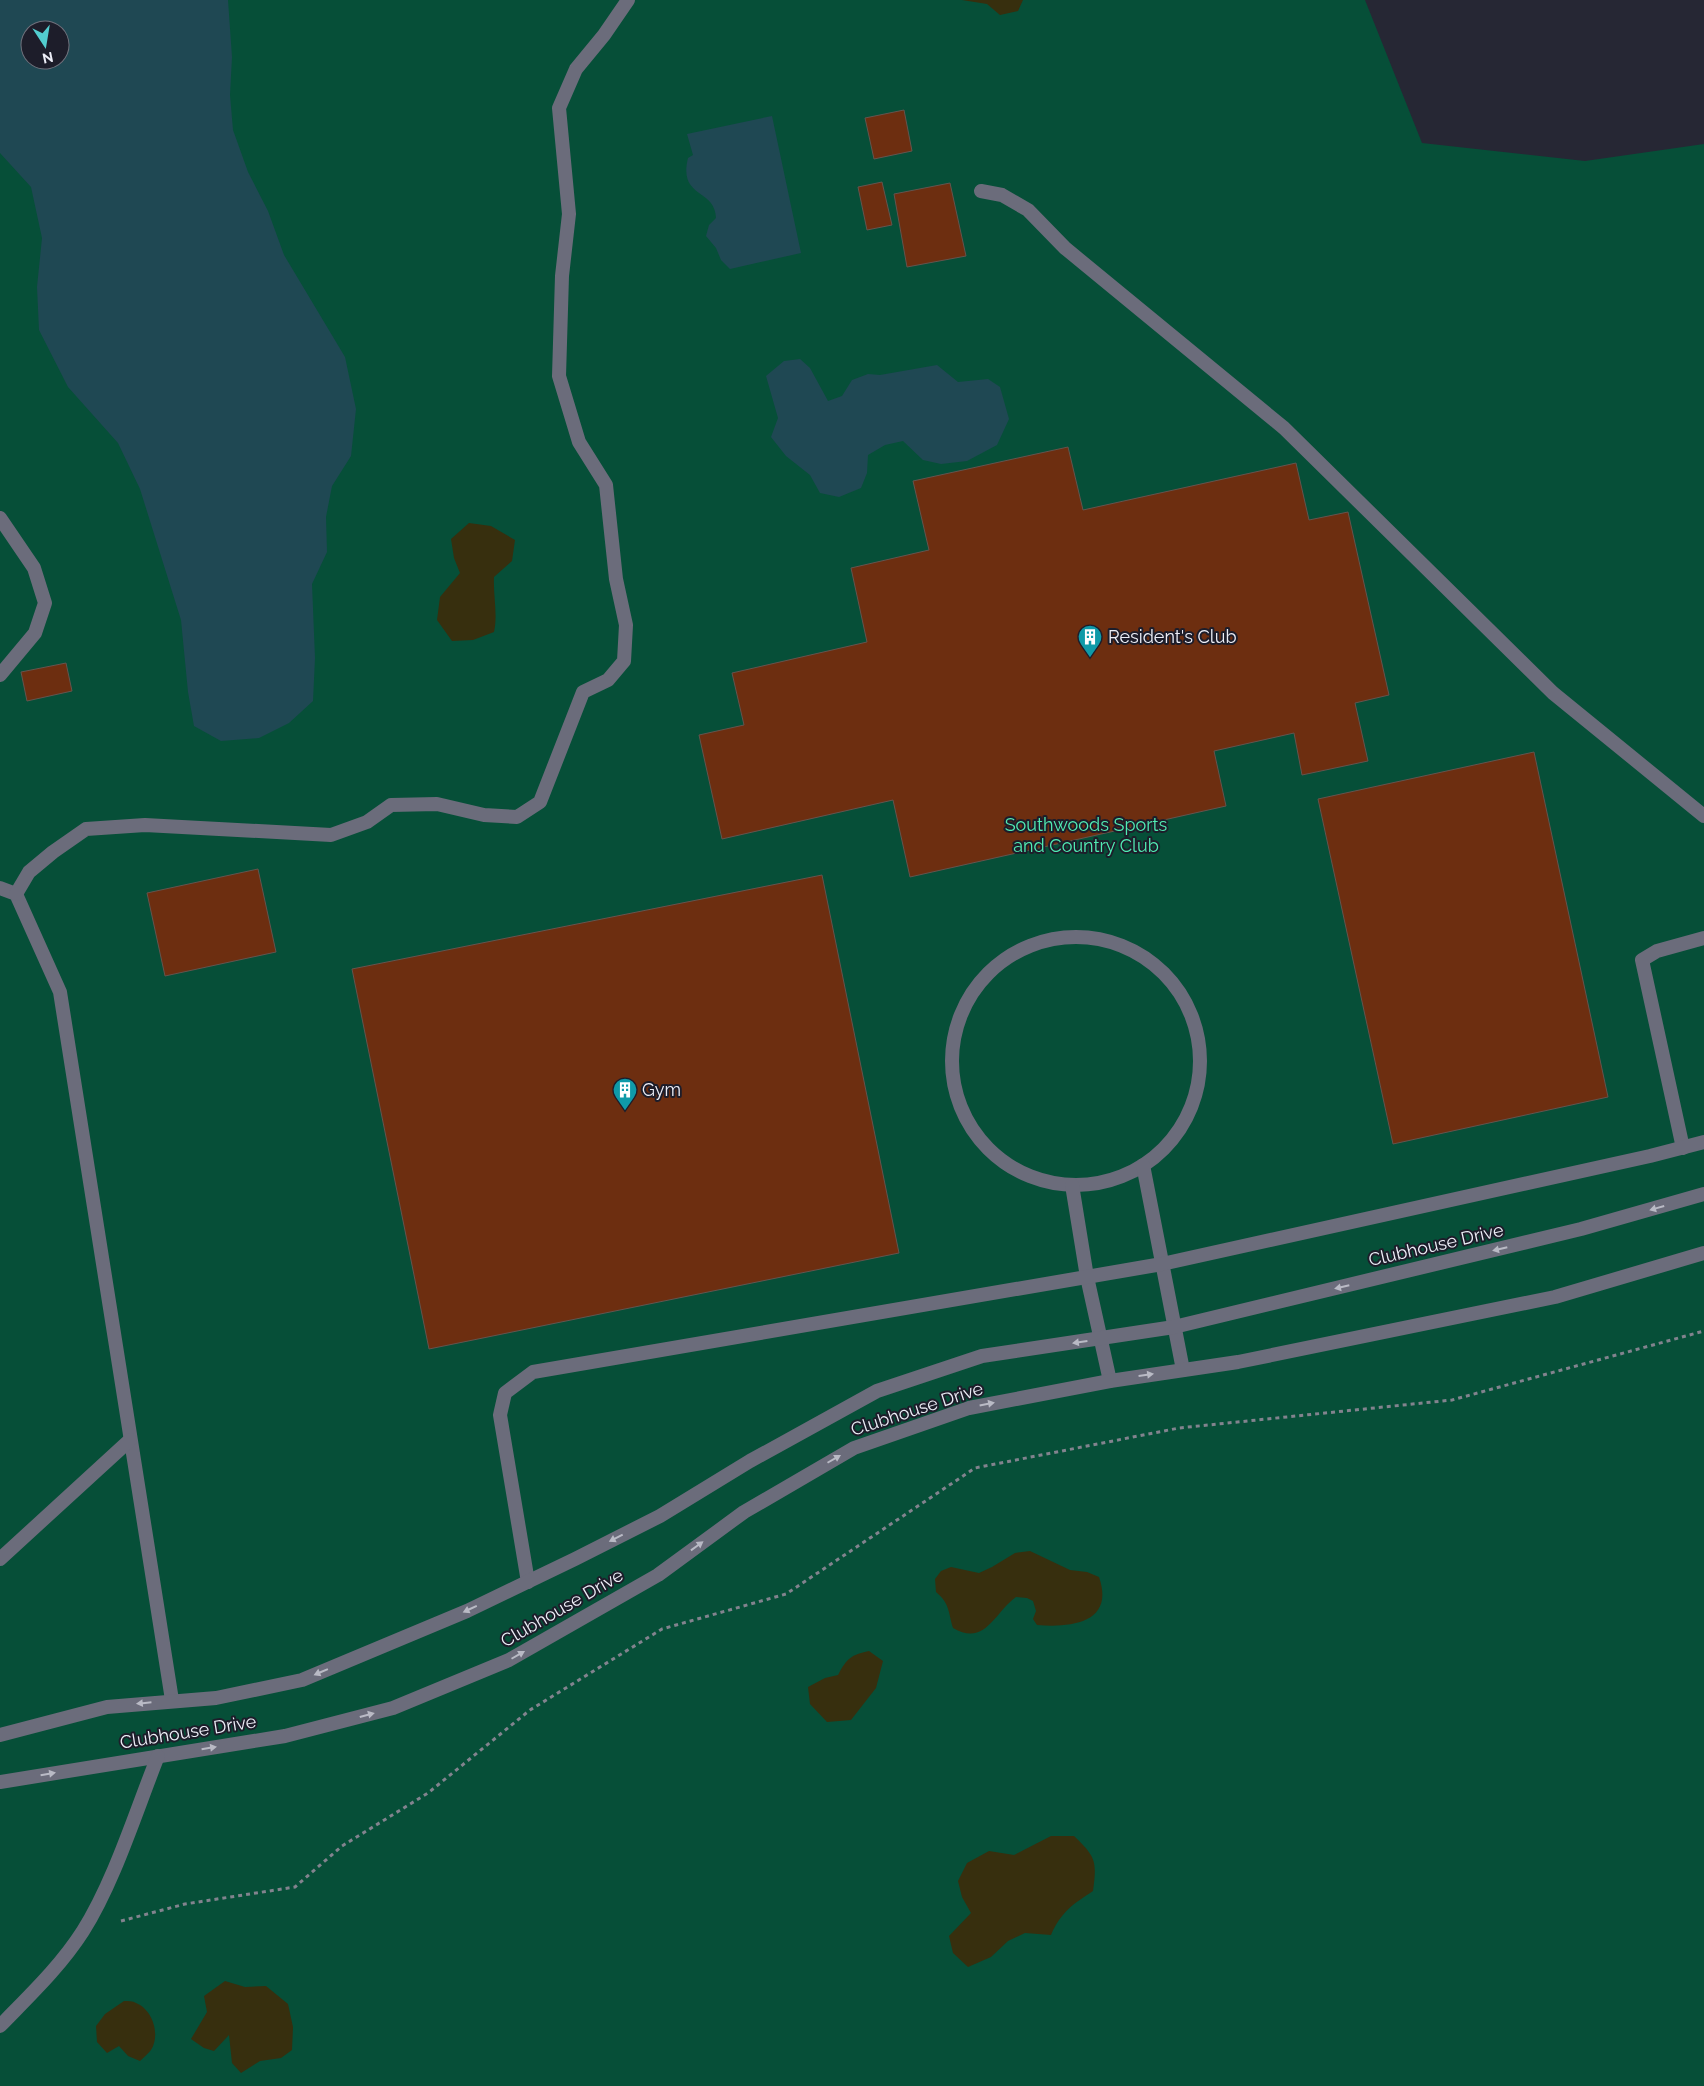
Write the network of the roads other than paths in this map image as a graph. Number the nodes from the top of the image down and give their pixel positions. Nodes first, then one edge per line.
1 (628, 0) edge
2 (981, 191) dead end
3 (0, 518) edge
4 (0, 675) edge
5 (1704, 816) edge
6 (0, 888) edge
7 (16, 894) junction
8 (1704, 938) edge
9 (1704, 1142) edge
10 (1683, 1148) junction
11 (1142, 1165) junction
12 (1072, 1184) junction
13 (1704, 1194) edge
14 (1704, 1253) edge
15 (1162, 1264) junction
16 (1087, 1277) junction
17 (1174, 1327) junction
18 (1101, 1339) junction
19 (1183, 1370) junction
20 (1110, 1381) junction
21 (130, 1440) junction
22 (0, 1559) edge
23 (528, 1582) junction
24 (172, 1700) junction
25 (0, 1735) edge
26 (158, 1756) junction
27 (0, 1782) edge
28 (0, 2026) edge

1 - 7 lane
2 - 5 lane
3 - 4 lane
6 - 7 lane
7 - 21 lane
8 - 10 lane
9 - 10 lane
10 - 15 lane
11 - 12 lane
11 - 12 lane
11 - 15 lane
12 - 16 lane
13 -> 17 lane, Clubhouse Drive
14 - 19 lane, Clubhouse Drive
15 - 16 lane
15 - 17 lane
16 - 18 lane
16 - 23 lane
17 - 18 lane, Clubhouse Drive
17 - 19 lane
18 - 20 lane
18 -> 23 lane, Clubhouse Drive
20 -> 19 lane, Clubhouse Drive
26 -> 20 lane, Clubhouse Drive
21 - 22 lane
21 - 24 lane
23 -> 24 lane, Clubhouse Drive
24 -> 25 lane, Clubhouse Drive
27 -> 26 lane, Clubhouse Drive
26 - 28 lane

